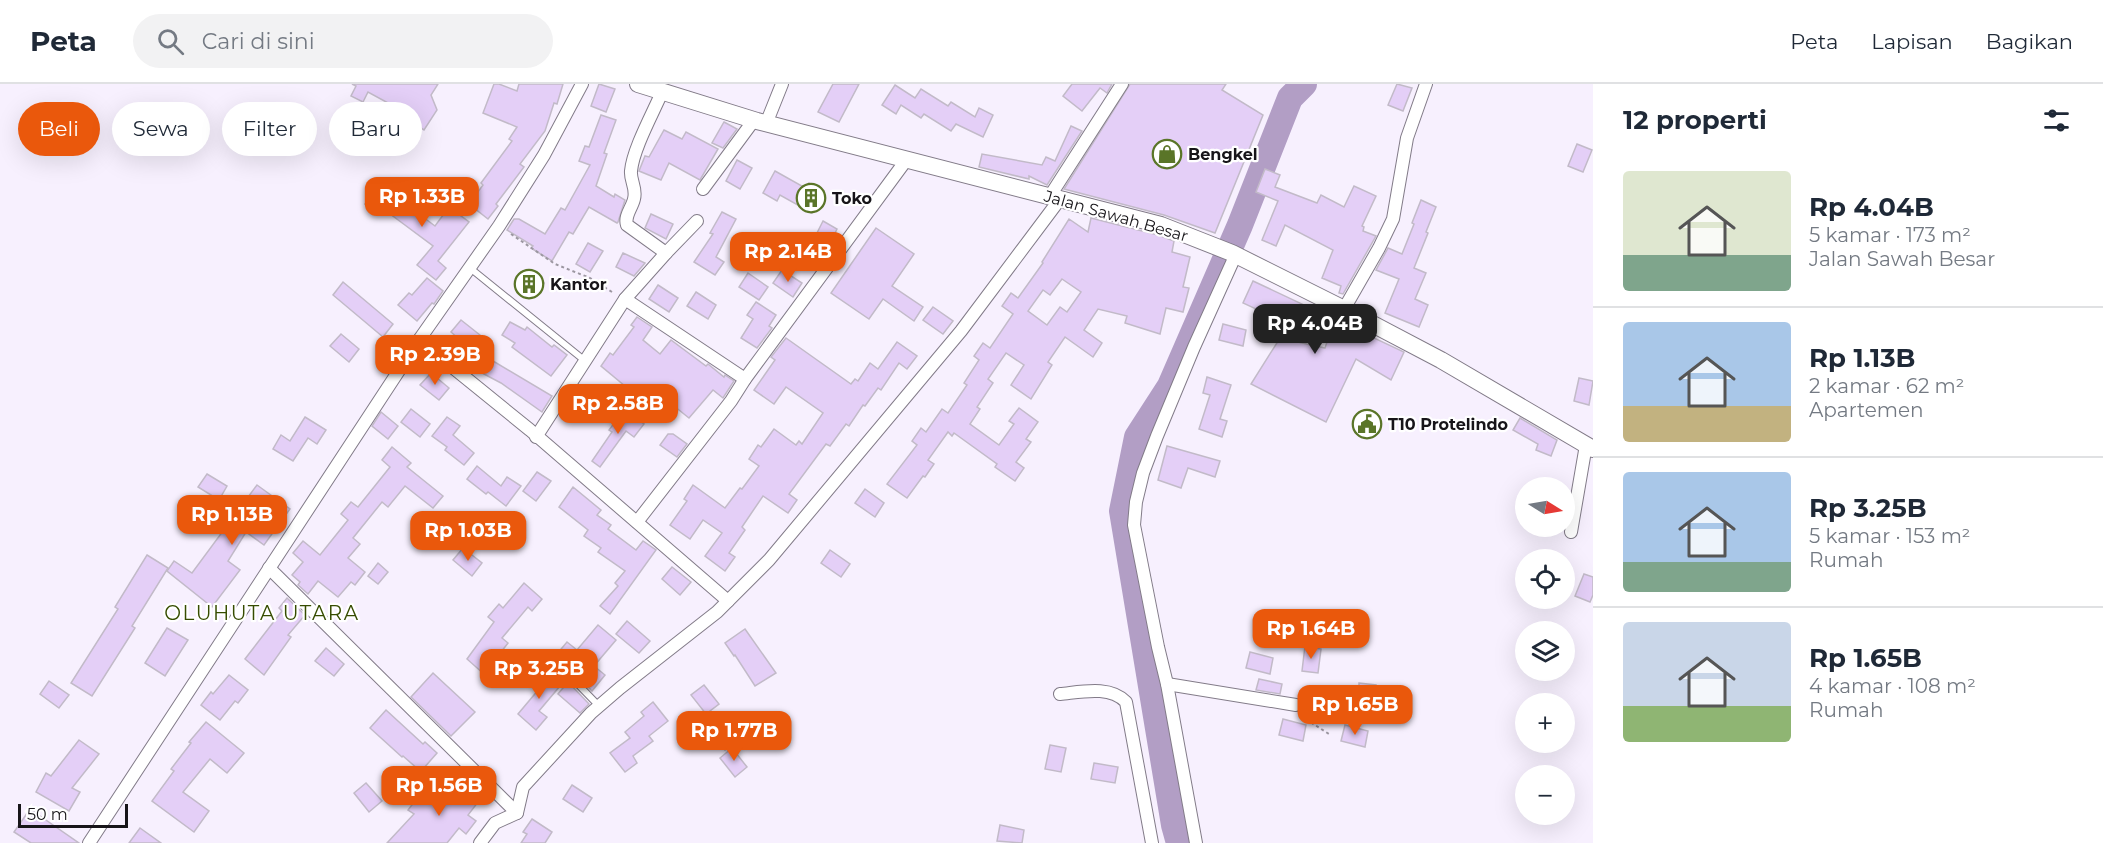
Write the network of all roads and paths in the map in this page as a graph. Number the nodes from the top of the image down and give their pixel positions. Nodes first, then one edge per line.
1 (582, 84) edge
2 (638, 84) edge
3 (782, 84) edge
4 (1122, 84) edge
5 (1426, 84) edge
6 (662, 92) junction
7 (760, 122) junction
8 (908, 159) junction
9 (704, 189) dead end
10 (1055, 198) junction
11 (697, 221) dead end
12 (499, 226) junction
13 (666, 253) junction
14 (1234, 254) junction
15 (469, 268) junction
16 (621, 297) junction
17 (1344, 309) junction
18 (419, 340) junction
19 (584, 360) junction
20 (745, 379) junction
21 (536, 436) junction
22 (1589, 447) edge
23 (1575, 513) edge
24 (637, 522) junction
25 (269, 568) junction
26 (728, 601) junction
27 (568, 674) dead end
28 (1167, 684) junction
29 (1060, 694) dead end
30 (1346, 695) dead end
31 (1296, 705) junction
32 (599, 706) junction
33 (1329, 734) dead end
34 (517, 813) junction
35 (91, 842) edge
36 (480, 843) edge
37 (1152, 843) edge
38 (1196, 843) edge

1 - 12 street
2 - 6 main road, Jalan Sawah Besar
3 - 7 street
4 - 10 street
5 - 17 street
6 - 7 main road, Jalan Sawah Besar
6 - 13 street
7 - 8 main road, Jalan Sawah Besar
7 - 9 street
8 - 10 main road, Jalan Sawah Besar
8 - 20 street
10 - 14 main road, Jalan Sawah Besar
10 - 26 street
11 - 13 street
12 - 15 street
12 - 16 path
13 - 16 street
14 - 17 main road, Jalan Sawah Besar
14 - 28 street
15 - 18 street
15 - 19 lane
16 - 19 street
16 - 20 street
17 - 22 main road, Jalan Sawah Besar
18 - 21 street
18 - 25 street
19 - 21 street
20 - 24 street
21 - 24 street
22 - 23 street
24 - 26 street
25 - 34 street
25 - 35 street
26 - 32 street
27 - 32 lane
28 - 31 street
28 - 38 street
29 - 37 street
30 - 31 path
31 - 33 path
32 - 34 street
34 - 36 street

